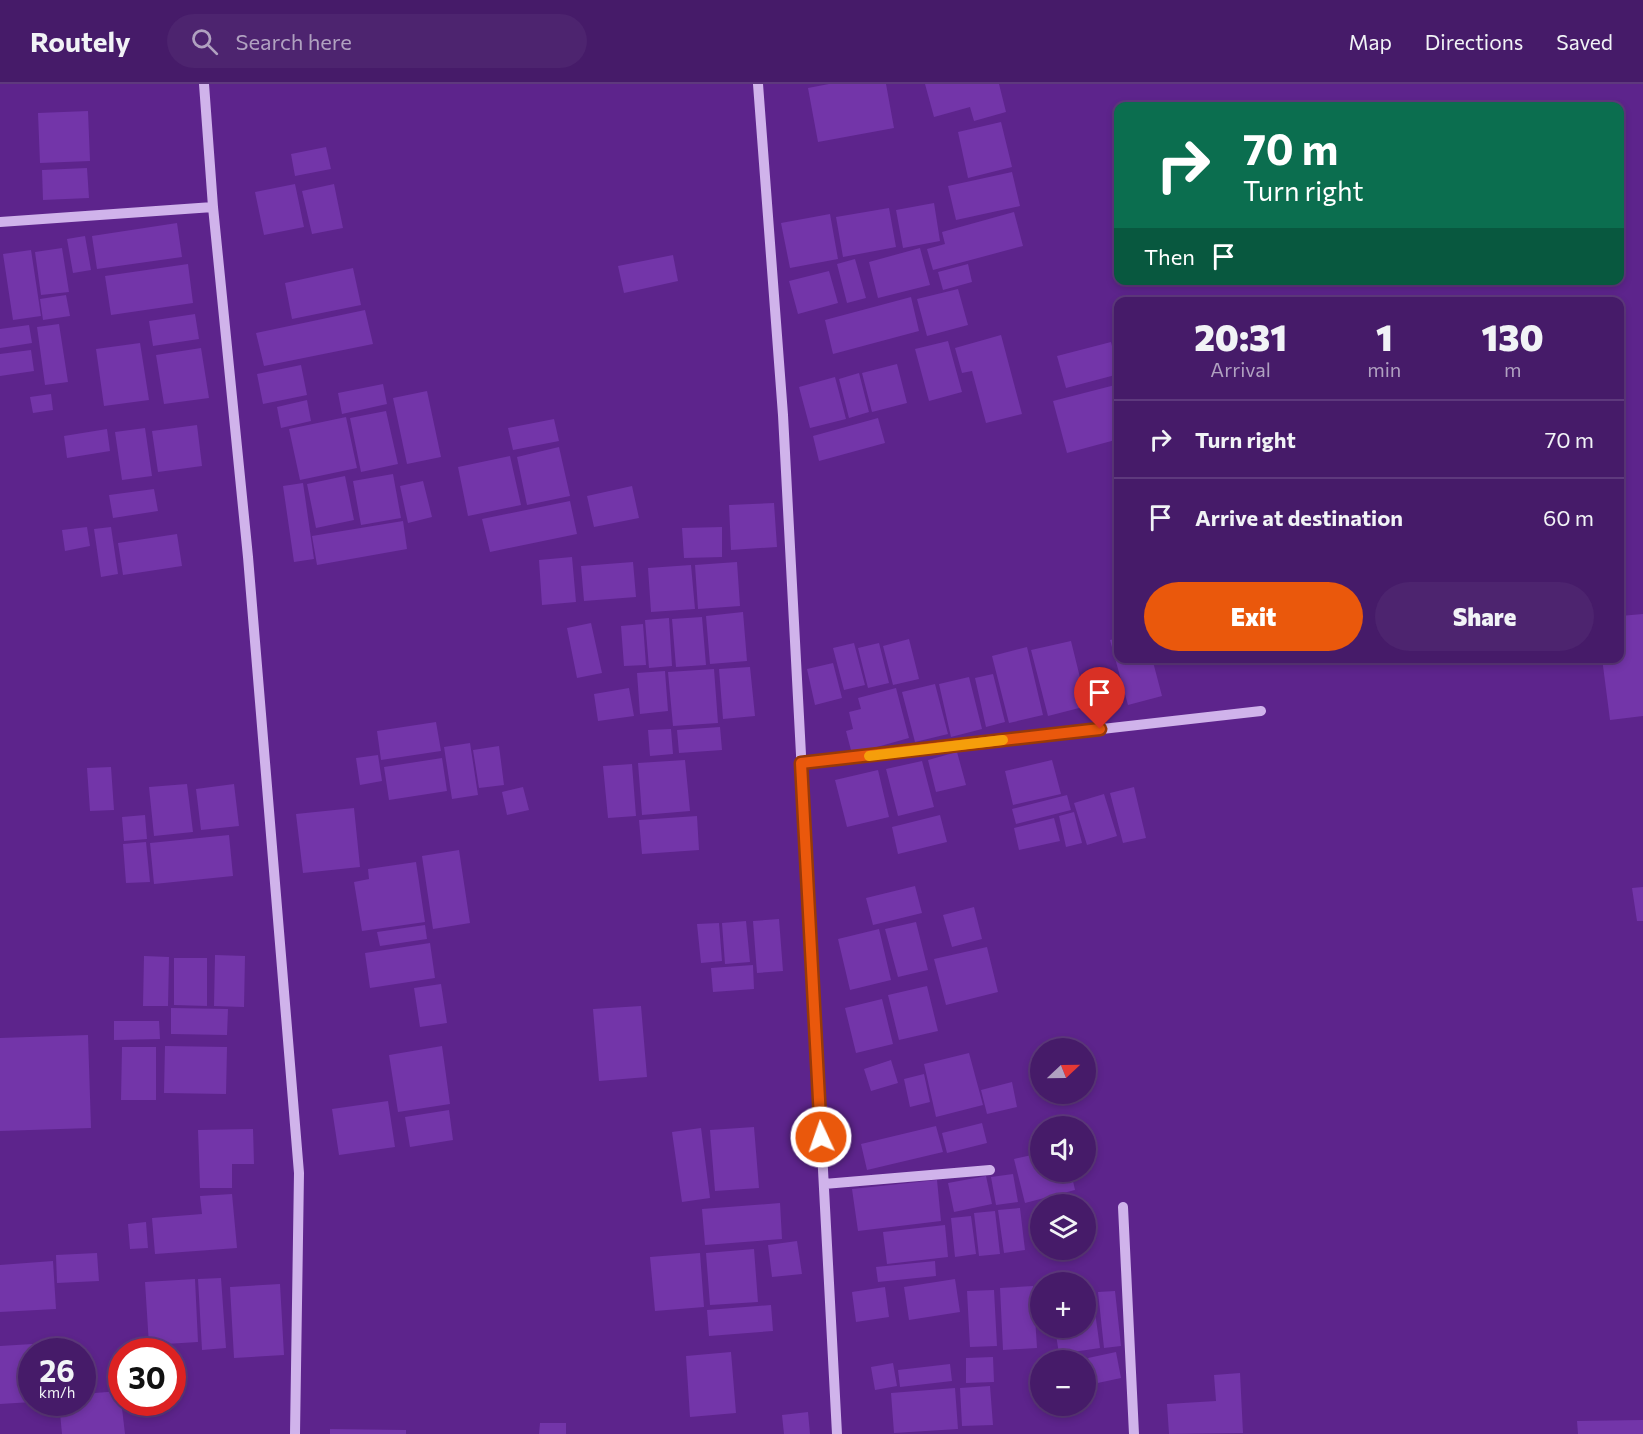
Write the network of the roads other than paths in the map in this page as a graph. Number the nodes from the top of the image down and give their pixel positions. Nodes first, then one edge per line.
1 (204, 84) edge
2 (758, 84) edge
3 (213, 207) junction
4 (0, 222) edge
5 (1261, 711) dead end
6 (801, 763) junction
7 (990, 1170) dead end
8 (824, 1184) junction
9 (1123, 1207) dead end
10 (295, 1434) edge
11 (837, 1434) edge
12 (1134, 1434) edge

1 - 3 street
2 - 6 street
3 - 4 street
3 - 10 street
5 - 6 street
6 - 8 street
7 - 8 street
8 - 11 street
9 - 12 street

